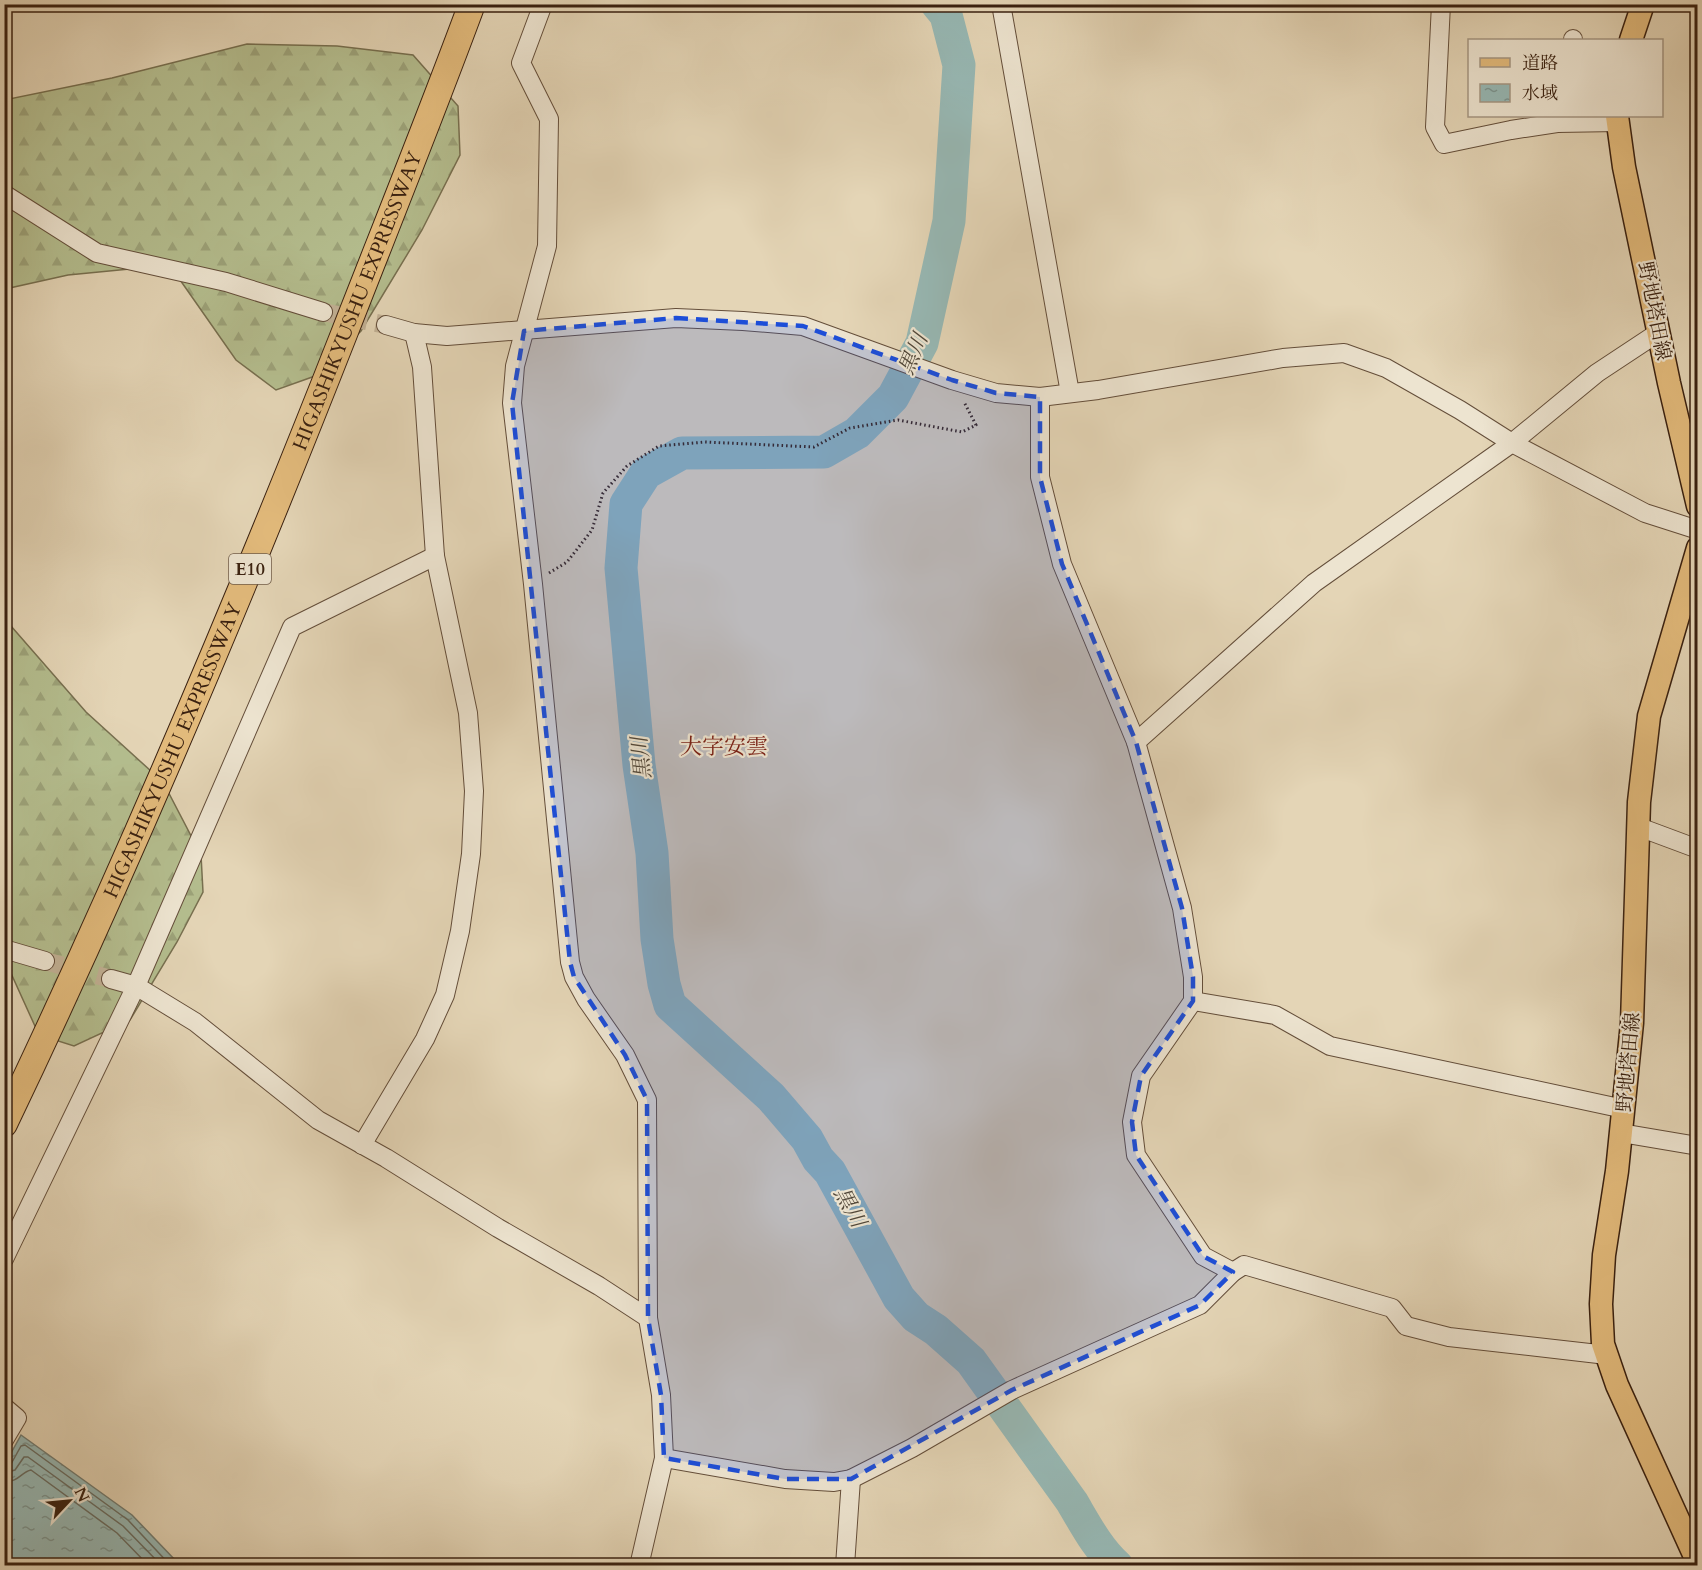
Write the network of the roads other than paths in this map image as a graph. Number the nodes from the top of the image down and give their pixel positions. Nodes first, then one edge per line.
1 (472, 4) edge
2 (543, 4) edge
3 (1001, 4) edge
4 (1441, 4) edge
5 (1643, 4) edge
6 (1631, 39) edge
7 (1558, 119) edge
8 (1617, 119) edge
9 (4, 194) edge
10 (323, 312) tunnel mouth
11 (386, 325) tunnel mouth
12 (524, 331) junction
13 (1659, 332) junction
14 (414, 333) junction
15 (1070, 393) junction
16 (1040, 397) junction
17 (1512, 443) junction
18 (1698, 506) edge
19 (1698, 530) edge
20 (1698, 548) edge
21 (435, 556) junction
22 (1136, 742) junction
23 (1639, 827) junction
24 (1698, 849) edge
25 (4, 949) edge
26 (45, 961) tunnel mouth
27 (111, 979) tunnel mouth
28 (136, 986) junction
29 (1193, 1001) junction
30 (1624, 1109) junction
31 (4, 1124) edge
32 (1621, 1133) junction
33 (362, 1145) junction
34 (1698, 1146) edge
35 (4, 1259) edge
36 (1233, 1272) junction
37 (648, 1318) junction
38 (1607, 1355) junction
39 (4, 1407) edge
40 (4, 1440) edge
41 (664, 1458) junction
42 (851, 1479) junction
43 (1698, 1563) edge
44 (639, 1566) edge
45 (845, 1566) edge

1 - 31 highway, HIGASHIKYUSHU EXPRESSWAY / E10
2 - 12 street
3 - 15 street
4 - 7 street
5 - 6 main road
7 - 8 street
8 - 13 main road, 野地塔田線
9 - 10 street
11 - 14 street
12 - 14 street
12 - 16 street
12 - 37 street
13 - 17 street
13 - 18 main road, 野地塔田線
14 - 21 street
15 - 16 street
15 - 17 street
16 - 22 street
17 - 19 street
17 - 22 street
20 - 23 main road, 野地塔田線
21 - 28 street
21 - 33 street
22 - 29 street
23 - 24 street
23 - 30 main road, 野地塔田線
25 - 26 street
27 - 28 street
28 - 33 street
28 - 35 street
29 - 30 street
29 - 36 street
30 - 32 main road, 野地塔田線
32 - 34 street
32 - 38 main road, 野地塔田線
33 - 37 street
36 - 38 street
36 - 42 street
37 - 41 street
38 - 43 main road, 野地塔田線
39 - 40 street
41 - 42 street
41 - 44 street
42 - 45 street

